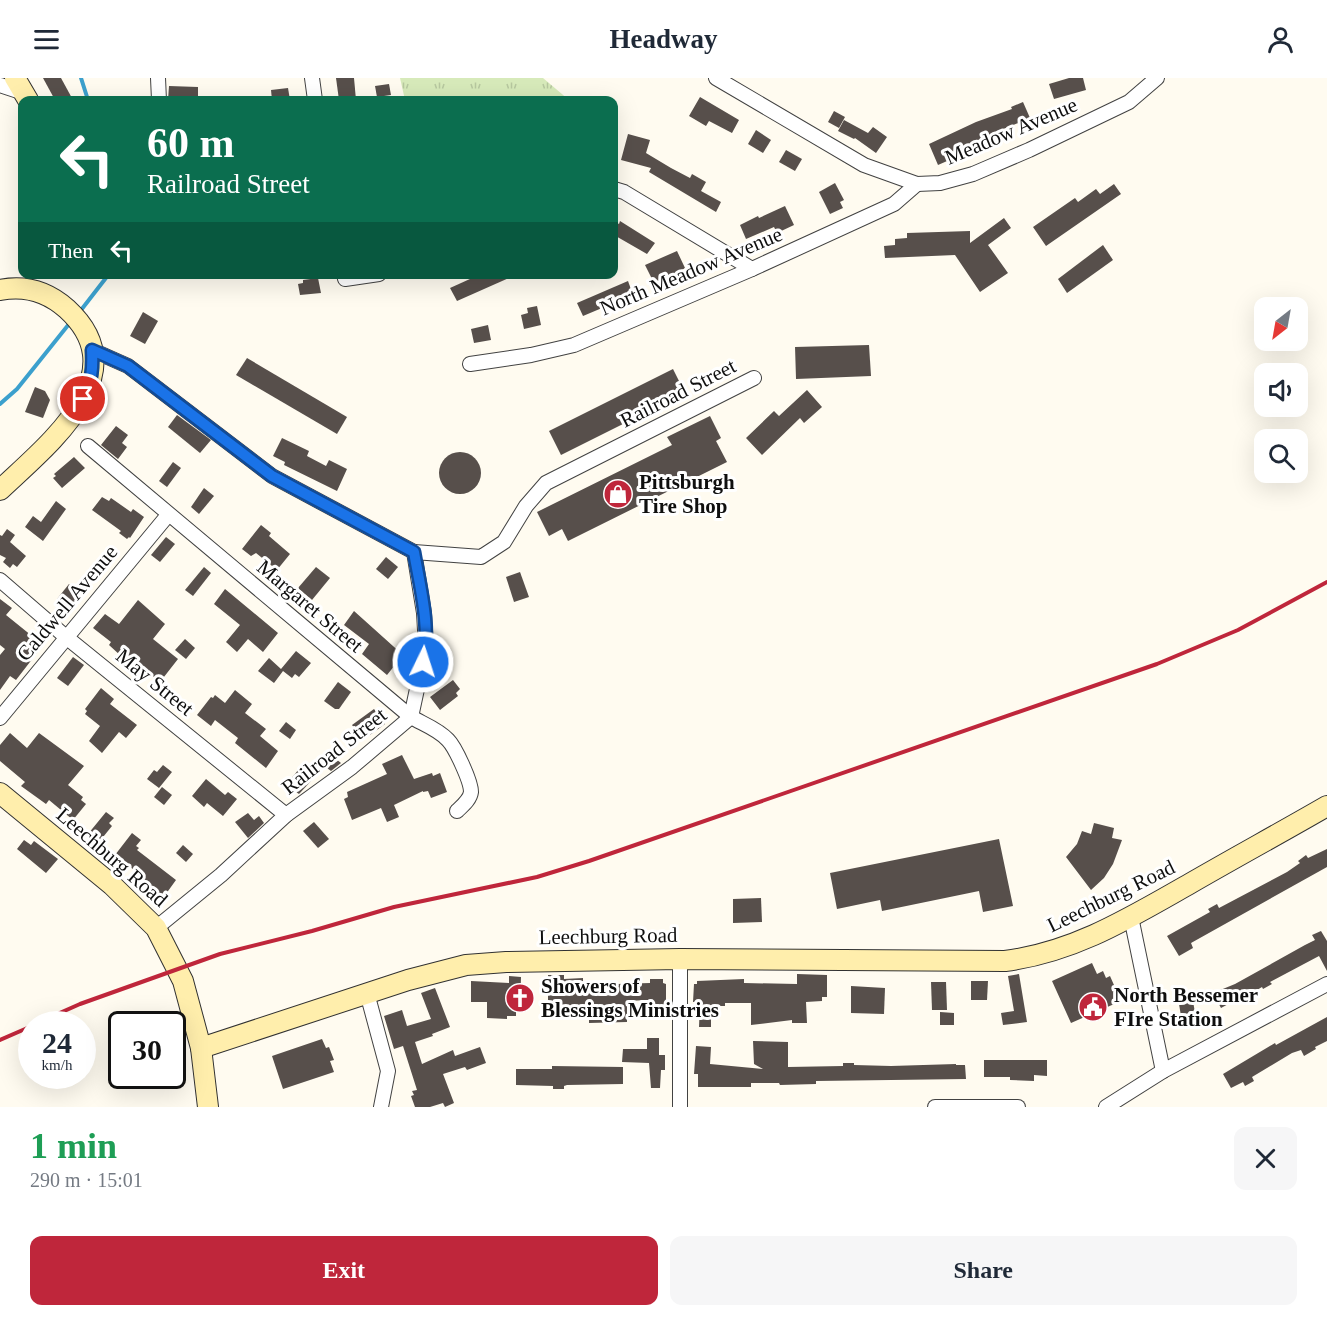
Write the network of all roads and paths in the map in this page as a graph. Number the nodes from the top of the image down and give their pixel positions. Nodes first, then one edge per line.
1 (158, 78) edge
2 (312, 78) edge
3 (716, 78) edge
4 (1157, 78) edge
5 (0, 85) edge
6 (22, 91) edge
7 (159, 96) edge
8 (314, 96) edge
9 (917, 184) junction
10 (618, 190) edge
11 (752, 269) junction
12 (35, 282) edge
13 (0, 290) edge
14 (92, 350) junction
15 (470, 364) dead end
16 (754, 378) dead end
17 (88, 446) dead end
18 (0, 490) edge
19 (168, 515) junction
20 (414, 552) junction
21 (0, 580) edge
22 (66, 637) junction
23 (411, 717) junction
24 (0, 718) edge
25 (0, 794) edge
26 (1327, 806) edge
27 (457, 811) dead end
28 (286, 815) junction
29 (1131, 917) junction
30 (156, 928) junction
31 (680, 959) junction
32 (1327, 984) edge
33 (367, 993) junction
34 (201, 1048) junction
35 (1163, 1071) junction
36 (208, 1107) edge
37 (381, 1107) edge
38 (680, 1107) edge
39 (935, 1107) edge
40 (1018, 1107) edge
41 (1107, 1107) edge

1 - 7 street
2 - 8 street
3 - 9 street, Meadow Avenue
4 - 9 street, Meadow Avenue
5 - 6 street
9 - 11 street, North Meadow Avenue
10 - 11 street
11 - 15 street, North Meadow Avenue
12 - 13 street
12 - 14 street
14 - 18 street
14 - 20 street, Railroad Street
16 - 20 street, Railroad Street
17 - 19 street, Margaret Street
19 - 22 street, Caldwell Avenue
19 - 23 street, Margaret Street
20 - 23 street, Railroad Street
21 - 22 street, May Street
22 - 24 street, Caldwell Avenue
22 - 28 street, May Street
23 - 27 street, Margaret Street
23 - 28 street, Railroad Street
25 - 30 street, Leechburg Road
26 - 29 street, Leechburg Road
28 - 30 street, Railroad Street
29 - 31 street, Leechburg Road
29 - 35 street
30 - 34 street, Leechburg Road
31 - 33 street, Leechburg Road
31 - 38 street
32 - 35 street
33 - 34 street, Leechburg Road
33 - 37 street
34 - 36 street
35 - 41 street
39 - 40 street

